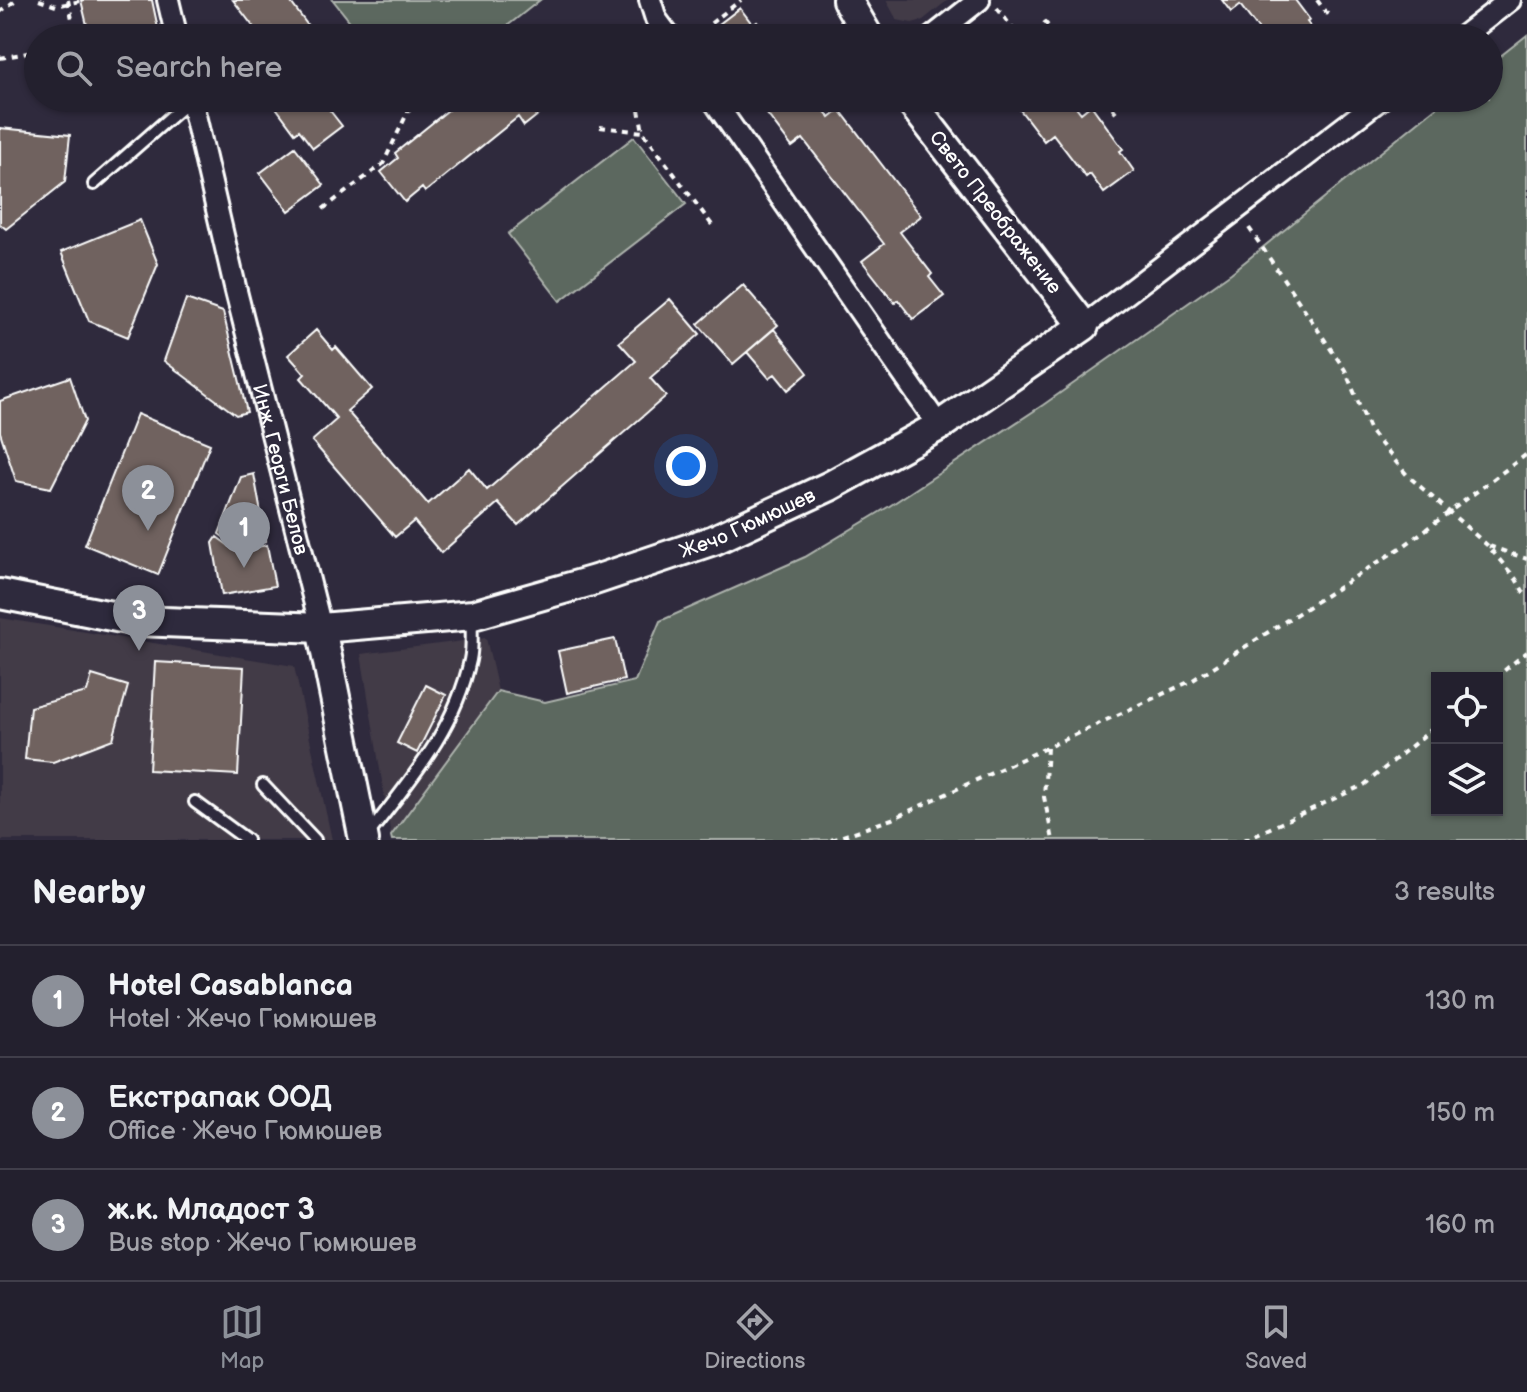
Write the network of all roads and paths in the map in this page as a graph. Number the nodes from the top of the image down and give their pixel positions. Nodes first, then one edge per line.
1 (3, 0) edge
2 (16, 0) edge
3 (39, 0) edge
4 (168, 0) edge
5 (650, 0) edge
6 (741, 0) edge
7 (847, 0) edge
8 (979, 0) edge
9 (991, 0) edge
10 (1317, 0) edge
11 (1510, 0) edge
12 (81, 1) edge
13 (69, 2) edge
14 (2, 10) edge
15 (1328, 15) dead end
16 (1044, 21) dead end
17 (73, 24) edge
18 (174, 24) edge
19 (660, 24) edge
20 (710, 24) edge
21 (861, 24) edge
22 (949, 24) edge
23 (1009, 24) edge
24 (1046, 24) edge
25 (1479, 24) edge
26 (24, 54) edge
27 (0, 58) edge
28 (175, 112) edge
29 (194, 112) edge
30 (408, 112) edge
31 (639, 112) edge
32 (722, 112) edge
33 (919, 112) edge
34 (1116, 112) edge
35 (1364, 112) edge
36 (1118, 115) dead end
37 (600, 127) dead end
38 (643, 132) junction
39 (94, 184) dead end
40 (323, 209) dead end
41 (1236, 209) junction
42 (712, 225) dead end
43 (1084, 326) junction
44 (939, 426) junction
45 (1527, 454) edge
46 (1449, 512) junction
47 (1487, 545) junction
48 (1527, 559) edge
49 (0, 594) edge
50 (1527, 598) edge
51 (473, 615) junction
52 (321, 628) junction
53 (1527, 652) edge
54 (1502, 672) edge
55 (1431, 730) edge
56 (1047, 748) junction
57 (263, 785) dead end
58 (195, 802) dead end
59 (247, 840) edge
60 (315, 840) edge
61 (364, 840) edge
62 (831, 840) edge
63 (1053, 840) edge
64 (1244, 840) edge

1 - 14 path
2 - 14 path
3 - 13 path
4 - 18 street
5 - 19 street
6 - 20 path
7 - 21 street
8 - 22 street
9 - 23 path
10 - 15 path
11 - 25 street
12 - 13 path
13 - 17 path
16 - 24 path
26 - 27 path
28 - 39 lane
29 - 52 street, Инж. Георги Белов
30 - 40 path
31 - 38 path
32 - 44 street
33 - 43 street, Свето Преображение
34 - 36 path
35 - 41 street, Жечо Гюмюшев
37 - 38 path
38 - 42 path
41 - 43 street, Жечо Гюмюшев
41 - 46 path
43 - 44 street, Жечо Гюмюшев
44 - 51 street, Жечо Гюмюшев
45 - 46 path
46 - 47 path
46 - 56 path
47 - 48 path
47 - 50 path
49 - 52 street, Жечо Гюмюшев
51 - 52 street, Жечо Гюмюшев
51 - 61 lane
52 - 61 street, Инж. Георги Белов
53 - 54 path
55 - 64 path
56 - 62 path
56 - 63 path
57 - 60 lane
58 - 59 lane

